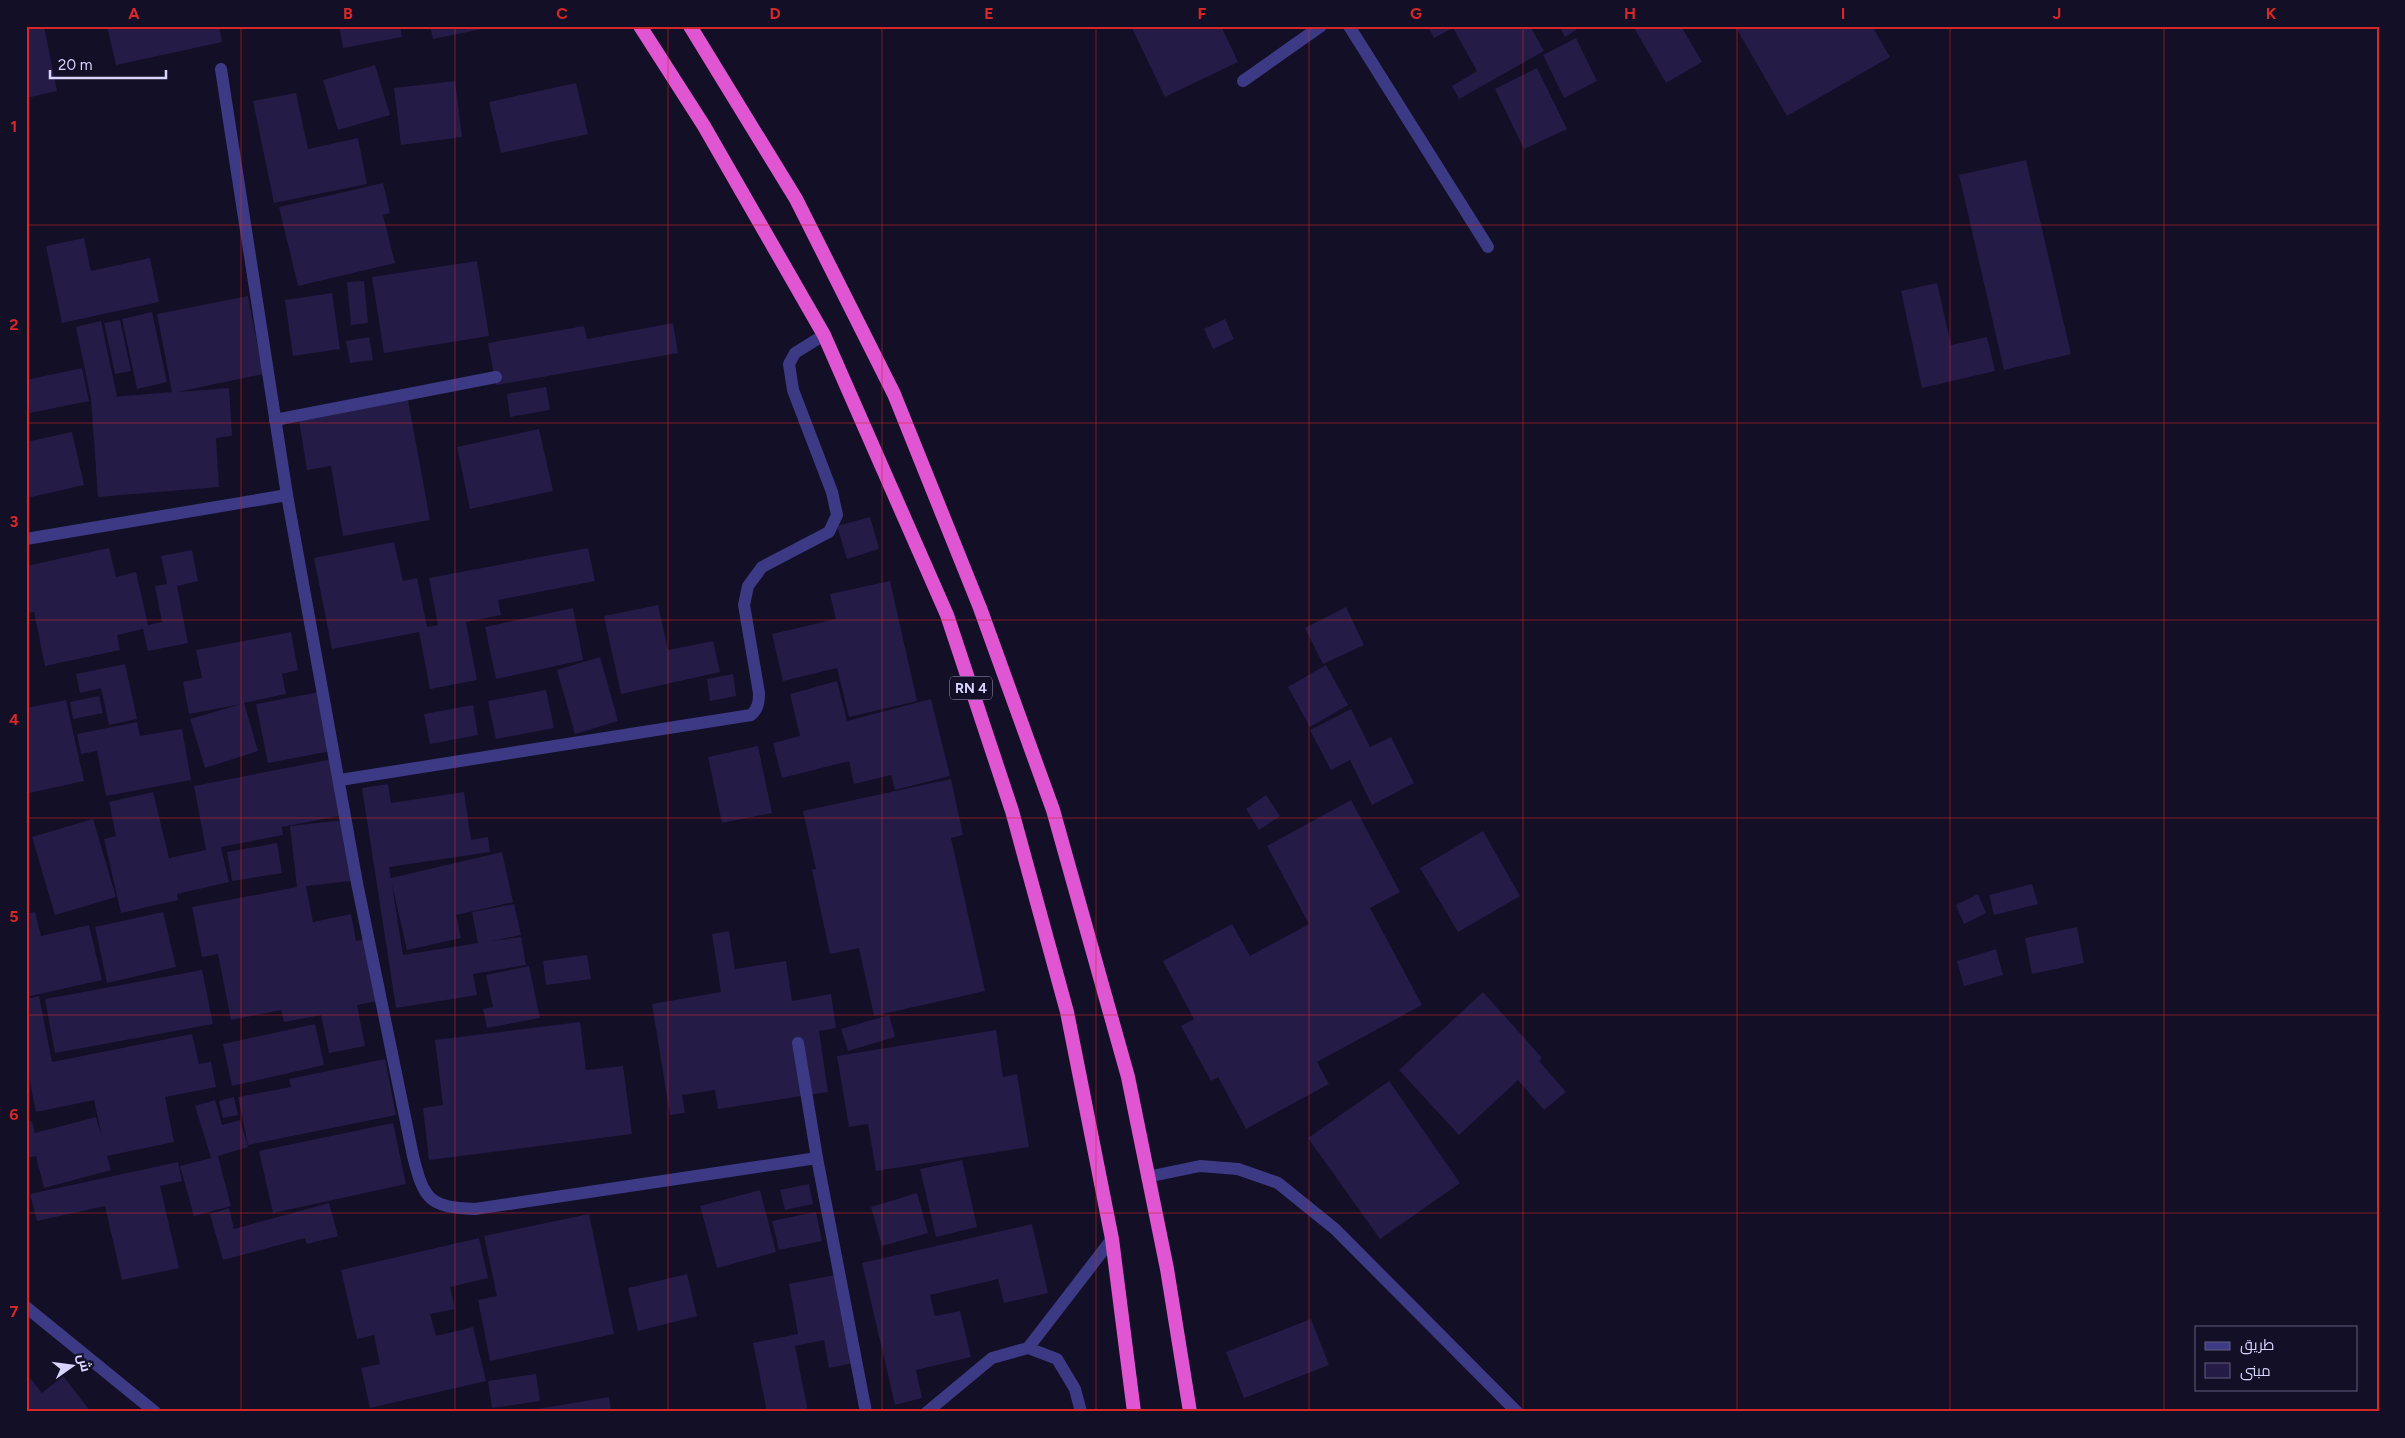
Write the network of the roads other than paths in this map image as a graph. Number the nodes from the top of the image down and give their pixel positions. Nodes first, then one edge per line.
1 (640, 26) edge
2 (690, 26) edge
3 (1349, 26) edge
4 (1315, 28) edge
5 (221, 69) dead end
6 (1243, 81) dead end
7 (1488, 247) dead end
8 (824, 335) junction
9 (496, 378) dead end
10 (275, 420) junction
11 (287, 495) junction
12 (26, 540) edge
13 (340, 780) junction
14 (798, 1043) dead end
15 (817, 1158) junction
16 (1147, 1177) junction
17 (1112, 1239) junction
18 (26, 1307) edge
19 (1028, 1348) junction
20 (155, 1412) edge
21 (866, 1412) edge
22 (927, 1412) edge
23 (1081, 1412) edge
24 (1134, 1412) edge
25 (1190, 1412) edge
26 (1517, 1412) edge

1 - 8 highway, RN 4
2 - 16 highway, RN 4
3 - 7 street
4 - 6 street
5 - 10 street
8 - 13 street
8 - 17 highway, RN 4
9 - 10 street
10 - 11 street
11 - 12 street
11 - 13 street
13 - 15 street
14 - 15 street
15 - 21 street
16 - 25 highway, RN 4
16 - 26 street
17 - 19 street
17 - 24 highway, RN 4
18 - 20 street
19 - 22 street
19 - 23 street

